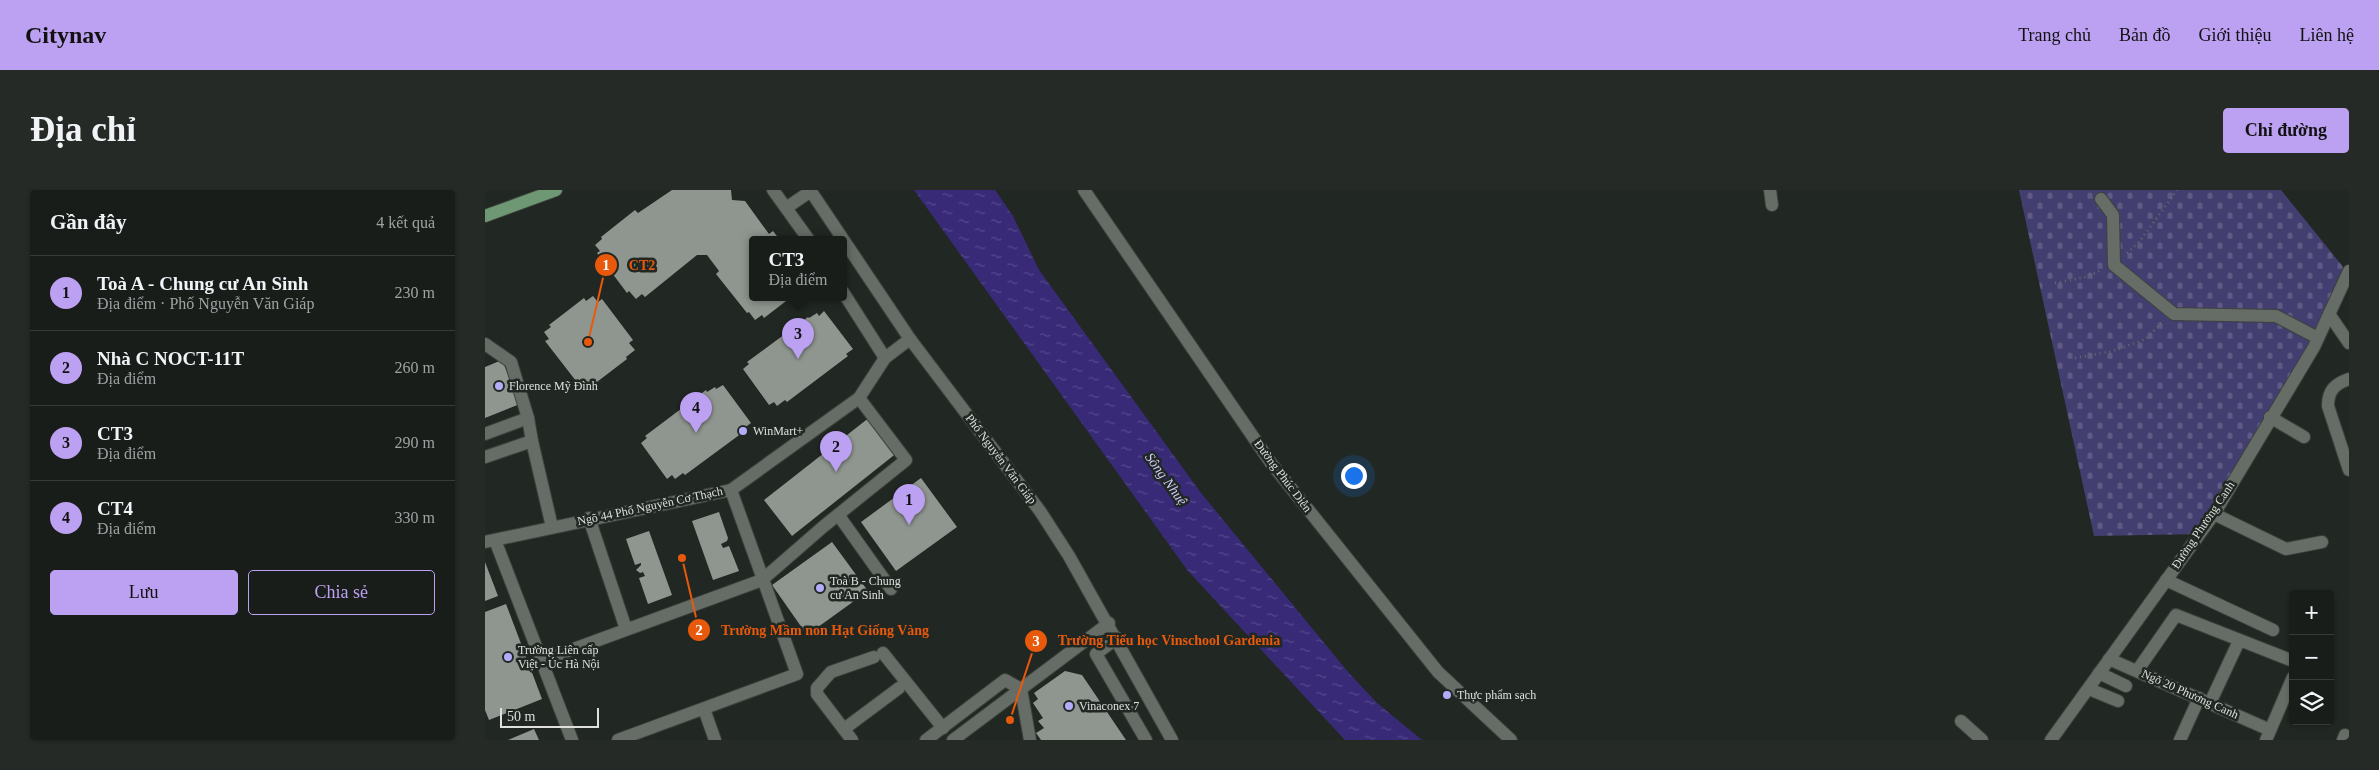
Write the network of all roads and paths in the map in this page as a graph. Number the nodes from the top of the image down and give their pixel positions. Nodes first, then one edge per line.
1 (556, 190) edge
2 (773, 190) edge
3 (811, 190) edge
4 (1084, 190) edge
5 (1770, 190) edge
6 (2101, 199) dead end
7 (1772, 205) dead end
8 (786, 208) junction
9 (485, 216) edge
10 (806, 236) edge
11 (842, 236) edge
12 (847, 244) edge
13 (2349, 271) edge
14 (847, 298) edge
15 (2171, 312) junction
16 (2329, 314) junction
17 (2318, 338) junction
18 (910, 339) junction
19 (2349, 343) edge
20 (485, 344) edge
21 (491, 354) edge
22 (885, 358) junction
23 (2075, 358) dead end
24 (2349, 379) edge
25 (859, 398) junction
26 (2270, 417) junction
27 (528, 418) junction
28 (485, 434) edge
29 (2304, 437) dead end
30 (532, 441) junction
31 (485, 457) edge
32 (2349, 470) edge
33 (731, 490) junction
34 (2214, 514) junction
35 (839, 516) junction
36 (589, 518) junction
37 (552, 527) junction
38 (490, 541) edge
39 (2322, 542) dead end
40 (763, 580) junction
41 (2166, 580) junction
42 (891, 589) dead end
43 (1109, 624) junction
44 (626, 629) junction
45 (2273, 630) dead end
46 (1117, 638) junction
47 (1084, 641) junction
48 (2239, 641) junction
49 (1096, 654) junction
50 (2109, 659) junction
51 (2289, 660) edge
52 (541, 661) junction
53 (2137, 671) junction
54 (2099, 673) junction
55 (2292, 680) edge
56 (2126, 686) dead end
57 (899, 688) dead end
58 (1021, 689) junction
59 (2089, 689) junction
60 (2118, 700) dead end
61 (2204, 701) junction
62 (704, 709) junction
63 (1961, 722) dead end
64 (943, 728) junction
65 (844, 729) junction
66 (2268, 735) edge
67 (572, 740) edge
68 (618, 740) edge
69 (715, 740) edge
70 (852, 740) edge
71 (926, 740) edge
72 (953, 740) edge
73 (1030, 740) edge
74 (1146, 740) edge
75 (1172, 740) edge
76 (1511, 740) edge
77 (1982, 740) edge
78 (2051, 740) edge
79 (2181, 740) edge

1 - 9 main road
2 - 8 street
3 - 8 street
3 - 11 street, Phố Nguyễn Văn Giáp
4 - 76 street, Đường Phúc Diễn
5 - 7 street
6 - 15 street
8 - 10 street
12 - 18 street, Phố Nguyễn Văn Giáp
13 - 16 street, Đường Phương Canh
14 - 22 street
15 - 17 street
15 - 23 path
16 - 17 street, Đường Phương Canh
16 - 19 street
17 - 26 street, Đường Phương Canh
18 - 22 street, Ngõ 44 Phố Nguyễn Cơ Thạch
18 - 43 street, Phố Nguyễn Văn Giáp
20 - 21 street
21 - 27 street
22 - 25 street, Ngõ 44 Phố Nguyễn Cơ Thạch
24 - 32 street
25 - 33 street, Ngõ 44 Phố Nguyễn Cơ Thạch
25 - 35 street
26 - 29 street
26 - 34 street, Đường Phương Canh
27 - 28 street
27 - 30 street
30 - 31 street
30 - 37 street
33 - 36 street, Ngõ 44 Phố Nguyễn Cơ Thạch
33 - 40 street
34 - 39 street
34 - 41 street, Đường Phương Canh
35 - 40 street
35 - 42 street
36 - 37 street, Ngõ 44 Phố Nguyễn Cơ Thạch
36 - 44 street
37 - 38 street, Ngõ 44 Phố Nguyễn Cơ Thạch
38 - 52 street
40 - 44 street
40 - 62 street
41 - 45 street
41 - 50 street, Đường Phương Canh
43 - 46 street, Phố Nguyễn Văn Giáp
43 - 47 street
44 - 52 street
46 - 49 street
46 - 75 street, Phố Nguyễn Văn Giáp
47 - 49 street
47 - 58 street
48 - 51 street
48 - 53 street
48 - 61 street
49 - 74 street
50 - 53 street, Ngõ 20 Phương Canh
50 - 54 street, Đường Phương Canh
52 - 67 street
53 - 61 street, Ngõ 20 Phương Canh
54 - 56 street
54 - 59 street, Đường Phương Canh
55 - 66 street
57 - 65 street
58 - 64 street
58 - 72 street
58 - 73 street
59 - 60 street
59 - 78 street, Đường Phương Canh
61 - 66 street, Ngõ 20 Phương Canh
61 - 79 street
62 - 68 street
62 - 69 street
63 - 77 street
64 - 65 street
64 - 71 street
65 - 70 street

